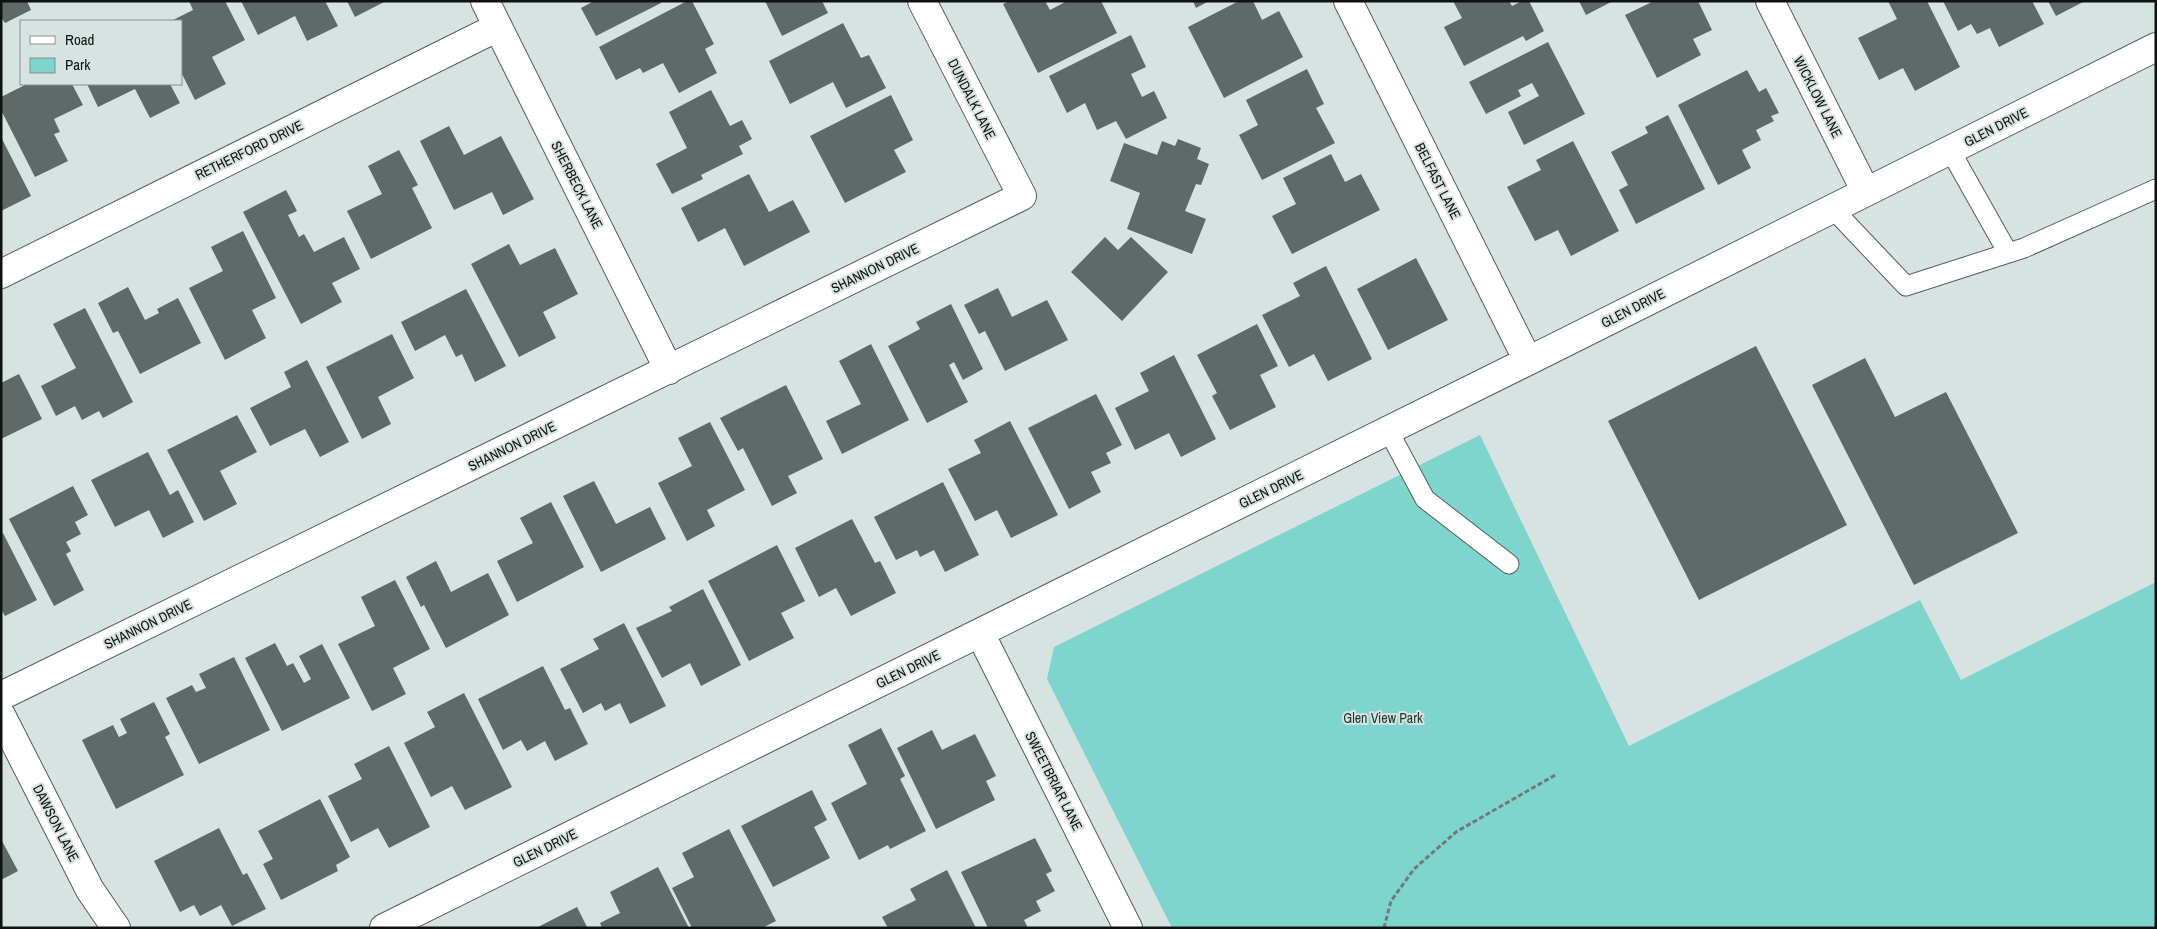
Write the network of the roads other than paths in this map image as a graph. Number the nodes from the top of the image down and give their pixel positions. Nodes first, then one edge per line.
1 (485, 1) edge
2 (922, 1) edge
3 (1348, 1) edge
4 (1770, 1) edge
5 (498, 27) junction
6 (2156, 47) edge
7 (1950, 150) junction
8 (2156, 189) edge
9 (1866, 192) junction
10 (1022, 196) joint
11 (1833, 209) junction
12 (2008, 253) junction
13 (1, 274) edge
14 (1528, 361) junction
15 (669, 370) junction
16 (1388, 430) junction
17 (1509, 564) dead end
18 (980, 633) junction
19 (1, 696) edge
20 (1, 715) edge
21 (116, 928) edge
22 (384, 928) edge
23 (1128, 928) edge

1 - 5 street, SHERBECK LANE
2 - 10 street, DUNDALK LANE
3 - 14 street, BELFAST LANE
4 - 9 street, WICKLOW LANE
5 - 13 street, RETHERFORD DRIVE
5 - 15 street, SHERBECK LANE
6 - 7 street, GLEN DRIVE
7 - 9 street, GLEN DRIVE
7 - 12 lane
8 - 12 lane
9 - 11 street, GLEN DRIVE
10 - 15 street, SHANNON DRIVE
11 - 12 lane
11 - 14 street, GLEN DRIVE
14 - 16 street, GLEN DRIVE
15 - 19 street, SHANNON DRIVE
16 - 17 lane
16 - 18 street, GLEN DRIVE
18 - 22 street, GLEN DRIVE
18 - 23 street, SWEETBRIAR LANE
20 - 21 street, DAWSON LANE

